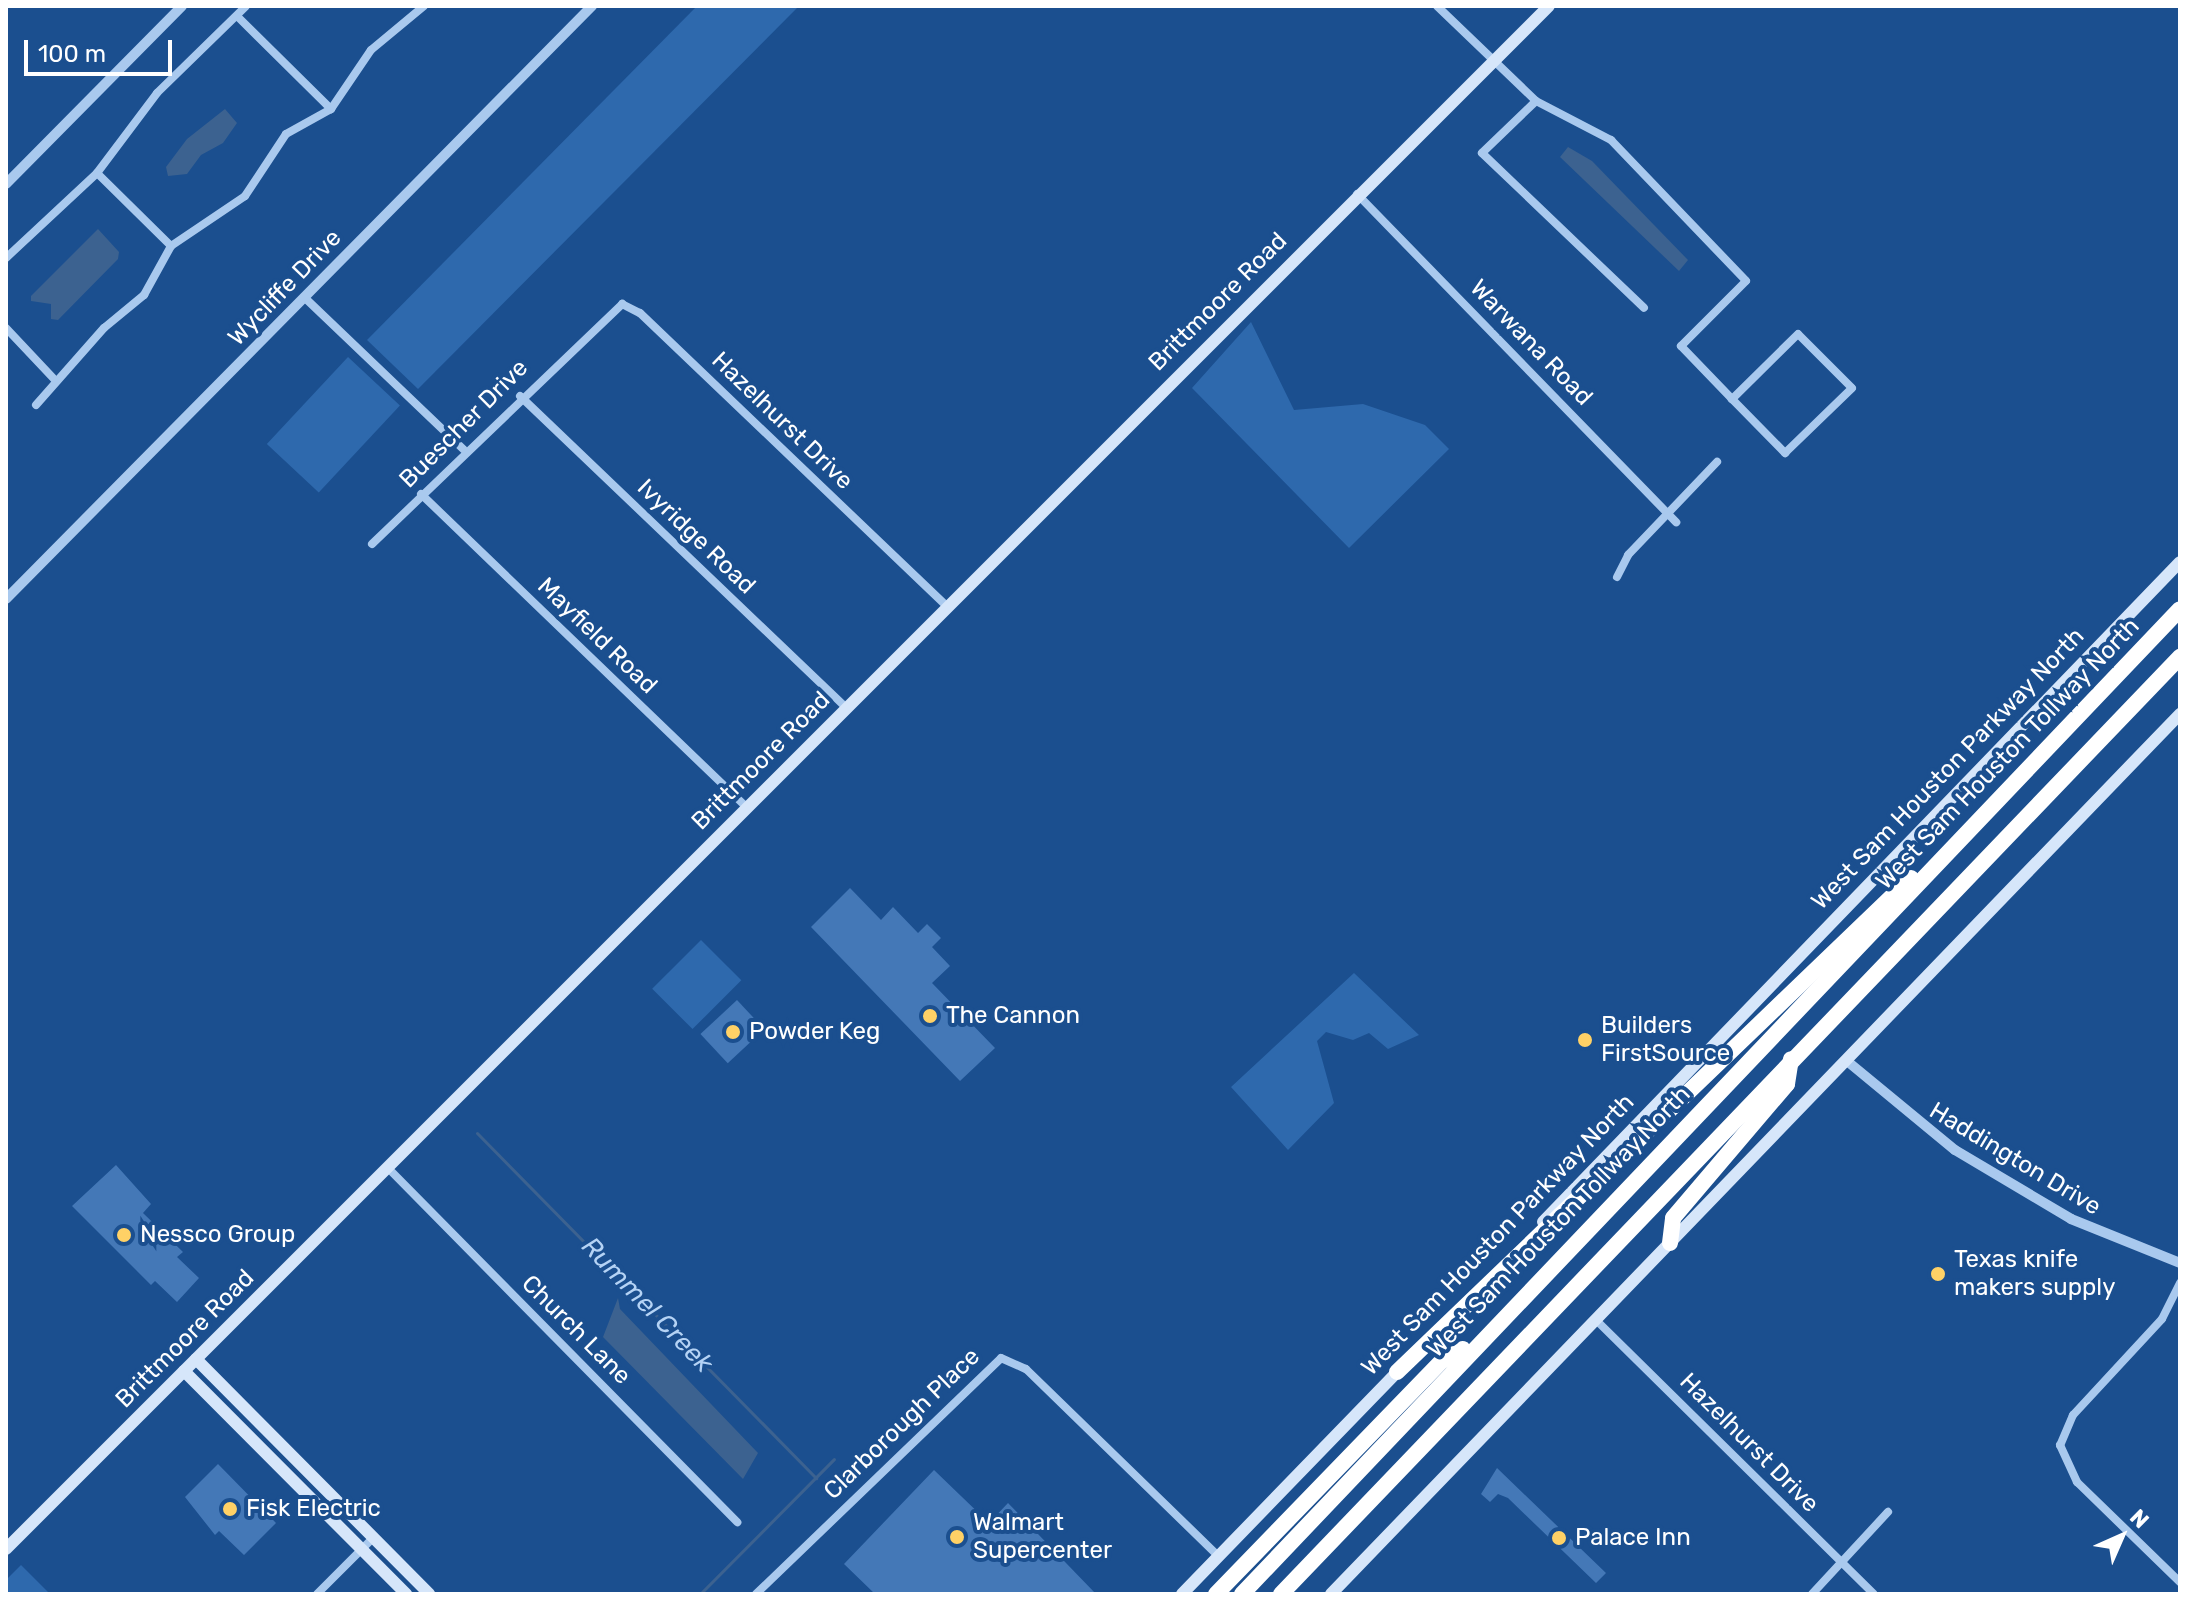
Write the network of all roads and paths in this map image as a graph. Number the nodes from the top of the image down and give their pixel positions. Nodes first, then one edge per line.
1 (182, 6) edge
2 (246, 6) edge
3 (424, 6) edge
4 (592, 6) edge
5 (1437, 6) edge
6 (1549, 6) edge
7 (238, 17) junction
8 (1494, 61) junction
9 (1536, 101) junction
10 (331, 109) junction
11 (97, 173) junction
12 (6, 184) edge
13 (1357, 194) junction
14 (171, 246) junction
15 (6, 258) edge
16 (304, 297) junction
17 (1644, 308) dead end
18 (6, 328) edge
19 (585, 335) joint
20 (56, 381) junction
21 (520, 396) junction
22 (1732, 399) junction
23 (36, 405) dead end
24 (464, 450) junction
25 (1717, 462) dead end
26 (421, 494) junction
27 (1668, 512) junction
28 (1676, 522) dead end
29 (372, 544) dead end
30 (2180, 562) edge
31 (1617, 577) dead end
32 (6, 599) edge
33 (946, 605) junction
34 (2180, 609) edge
35 (2180, 657) edge
36 (845, 707) junction
37 (2180, 714) edge
38 (746, 807) junction
39 (1956, 843) junction
40 (1791, 1059) junction
41 (1847, 1061) junction
42 (387, 1167) junction
43 (1670, 1243) junction
44 (2180, 1263) edge
45 (2180, 1283) edge
46 (1596, 1320) junction
47 (1475, 1343) junction
48 (196, 1359) junction
49 (184, 1371) junction
50 (1397, 1372) junction
51 (1888, 1512) dead end
52 (737, 1522) dead end
53 (373, 1538) junction
54 (6, 1549) edge
55 (362, 1549) junction
56 (1219, 1557) junction
57 (1842, 1563) junction
58 (2180, 1582) edge
59 (317, 1594) edge
60 (406, 1594) edge
61 (429, 1594) edge
62 (756, 1594) edge
63 (1182, 1594) edge
64 (1216, 1594) edge
65 (1242, 1594) edge
66 (1281, 1594) edge
67 (1331, 1594) edge
68 (1812, 1594) edge
69 (1874, 1594) edge

1 - 12 street
2 - 7 street
3 - 10 street
4 - 16 street, Wycliffe Drive
5 - 8 street
6 - 8 main road, Brittmoore Road
7 - 10 street
7 - 11 street
8 - 9 street
8 - 13 main road, Brittmoore Road
9 - 17 street
9 - 22 street
10 - 14 street
11 - 14 street
11 - 15 street
13 - 27 street, Warwana Road
13 - 33 main road, Brittmoore Road
14 - 20 street
16 - 24 street
16 - 32 street, Wycliffe Drive
18 - 20 street
19 - 21 street, Buescher Drive
19 - 33 street, Hazelhurst Drive
20 - 23 street
21 - 24 street, Buescher Drive
21 - 36 street, Ivyridge Road
22 - 22 street
24 - 26 street, Buescher Drive
25 - 27 street
26 - 29 street, Buescher Drive
26 - 38 street, Mayfield Road
27 - 28 street, Warwana Road
27 - 31 street
30 - 50 main road, West Sam Houston Parkway North
33 - 36 main road, Brittmoore Road
34 - 39 highway, West Sam Houston Tollway North
35 - 40 highway
36 - 38 main road, Brittmoore Road
37 - 41 main road
38 - 42 main road, Brittmoore Road
39 - 47 highway, West Sam Houston Tollway North
39 - 50 highway
40 - 43 highway
40 - 66 highway
41 - 43 main road
41 - 44 street, Haddington Drive
42 - 48 main road, Brittmoore Road
42 - 52 street, Church Lane
43 - 46 main road
45 - 58 street
46 - 57 street, Hazelhurst Drive
46 - 67 main road
47 - 64 highway
47 - 65 highway, West Sam Houston Tollway North
48 - 49 main road, Brittmoore Road
48 - 53 main road
49 - 54 main road, Brittmoore Road
49 - 55 main road
50 - 56 main road, West Sam Houston Parkway North
51 - 57 street
53 - 55 street
53 - 61 main road
55 - 59 street
55 - 60 main road
56 - 62 street, Clarborough Place
56 - 63 main road, West Sam Houston Parkway North
57 - 68 street
57 - 69 street, Hazelhurst Drive

